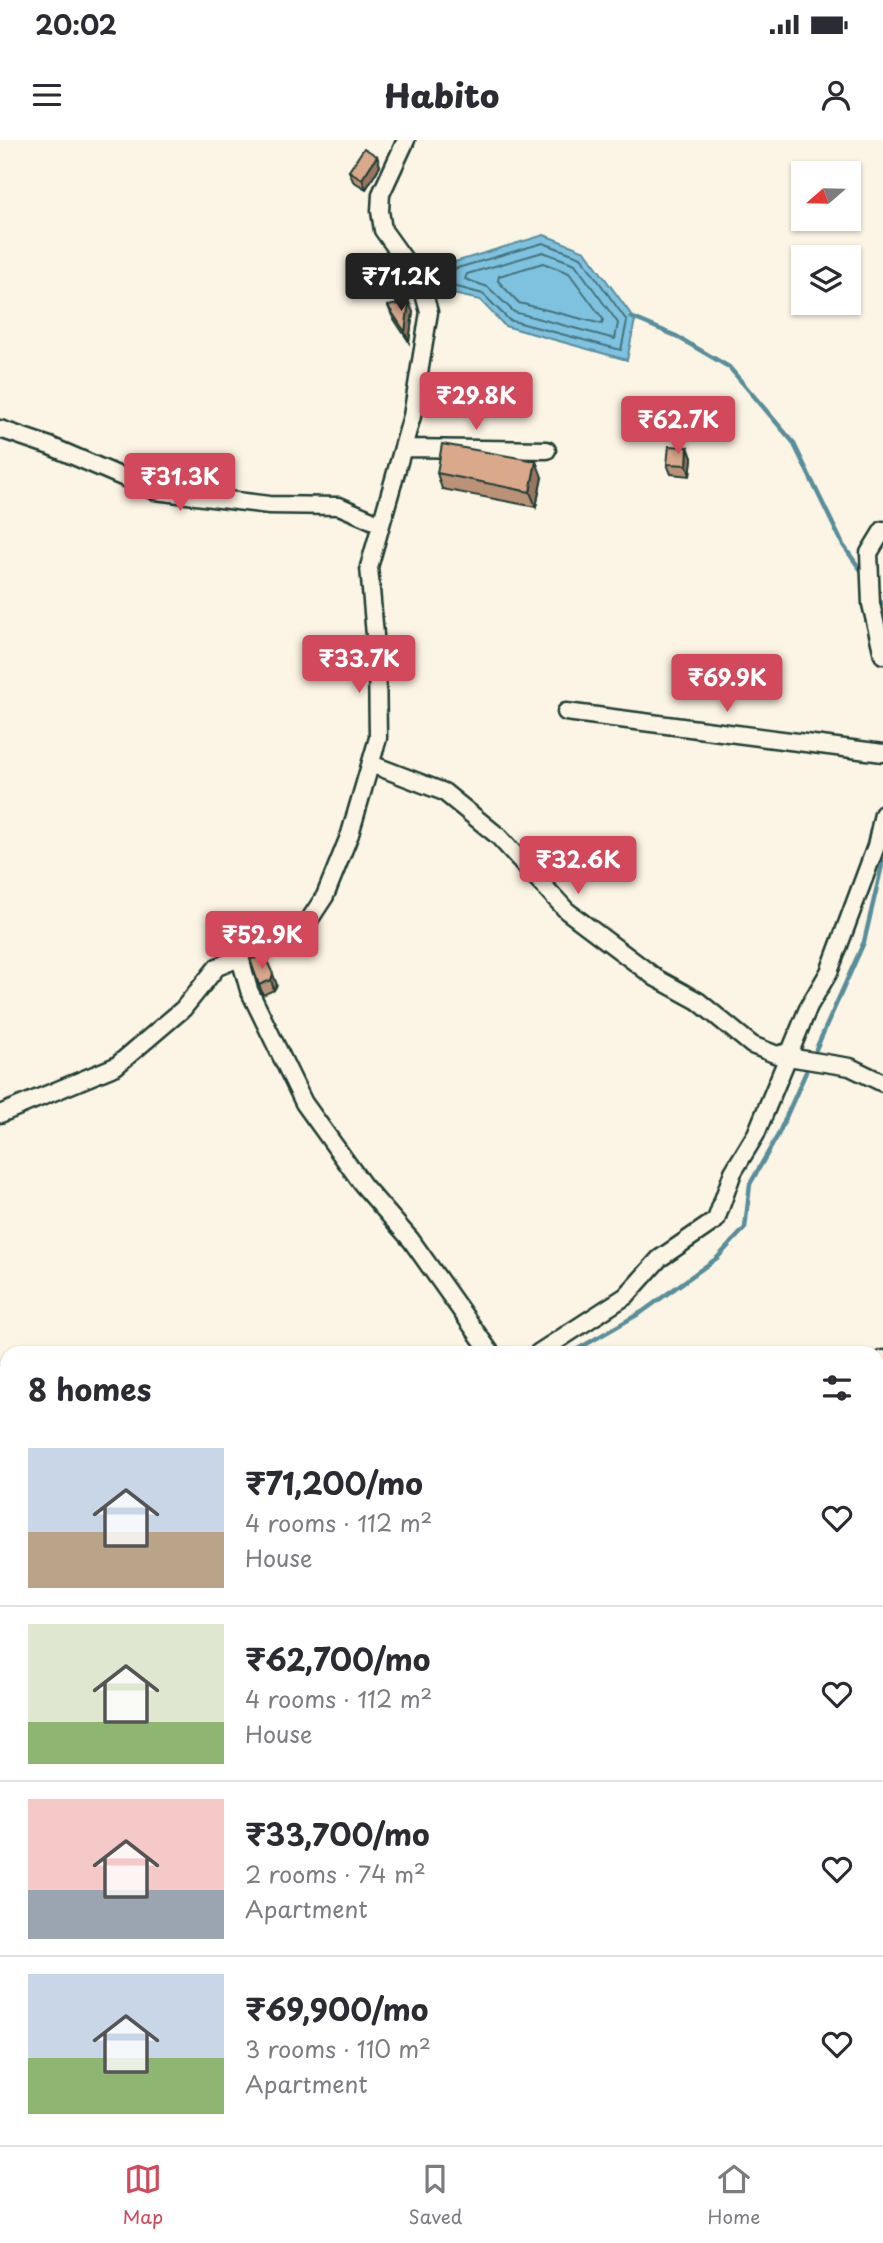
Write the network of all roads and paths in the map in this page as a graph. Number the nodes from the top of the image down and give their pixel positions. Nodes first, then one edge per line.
1 (406, 140) edge
2 (0, 429) edge
3 (403, 448) junction
4 (548, 450) dead end
5 (381, 524) junction
6 (883, 530) edge
7 (883, 655) edge
8 (566, 712) dead end
9 (883, 753) edge
10 (371, 764) junction
11 (883, 814) edge
12 (240, 958) junction
13 (786, 1055) junction
14 (883, 1083) edge
15 (0, 1114) edge
16 (486, 1346) edge
17 (549, 1346) edge

1 - 3 street
2 - 5 street
3 - 4 street
3 - 5 street
5 - 10 street
6 - 7 street
8 - 9 street
10 - 12 street
10 - 13 street
11 - 13 street
12 - 15 street
12 - 16 street
13 - 14 street
13 - 17 street

